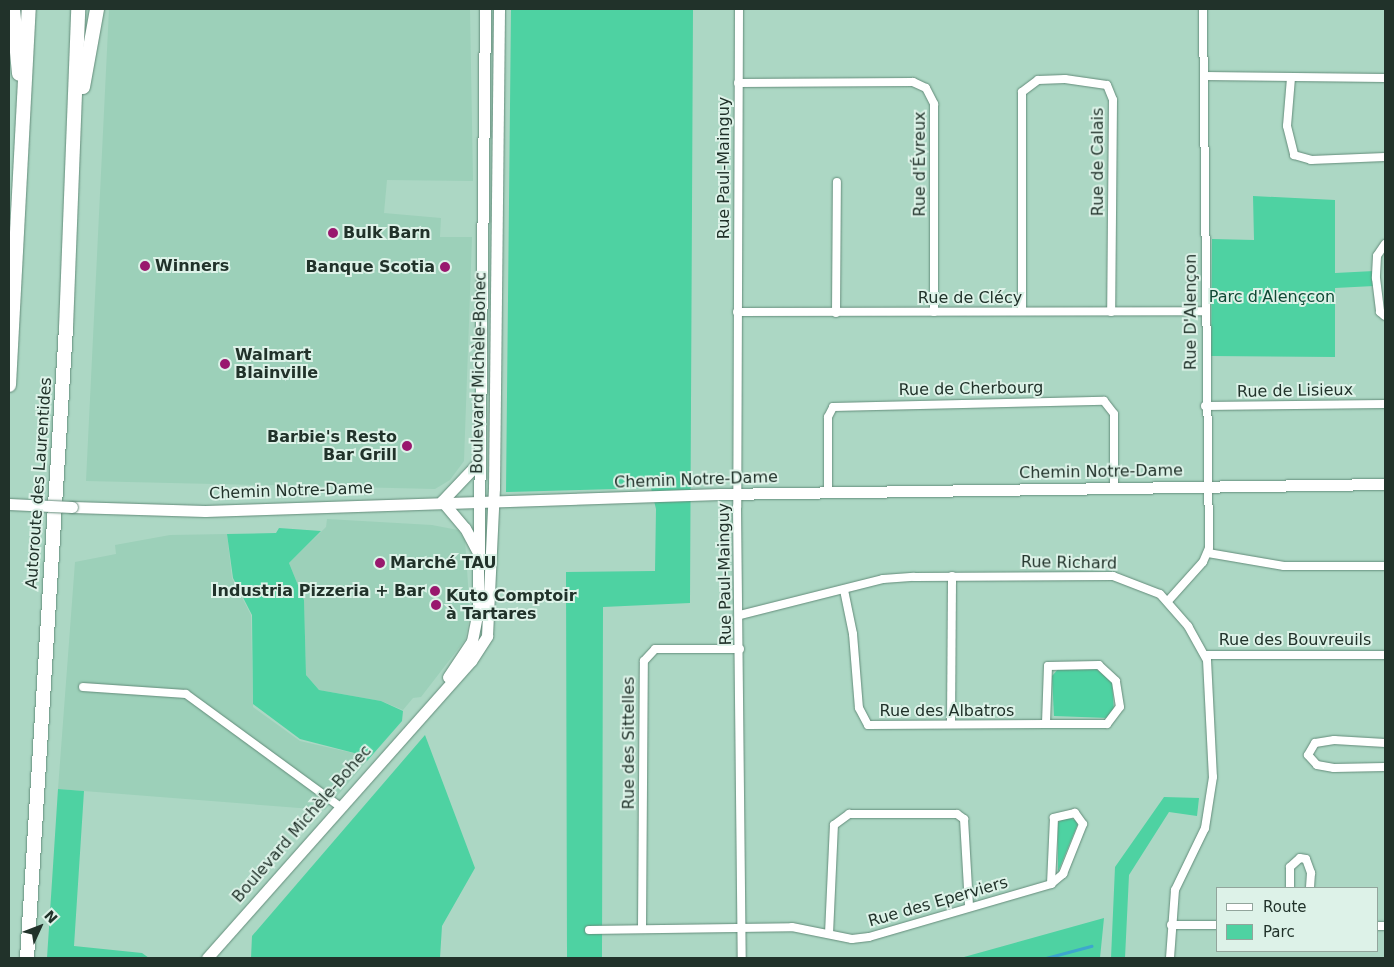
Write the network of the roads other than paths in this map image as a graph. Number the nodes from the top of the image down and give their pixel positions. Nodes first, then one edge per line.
1 (13, 9) edge
2 (29, 9) edge
3 (78, 9) edge
4 (97, 9) edge
5 (485, 9) edge
6 (499, 9) edge
7 (739, 9) edge
8 (1203, 9) edge
9 (1204, 76) junction
10 (1291, 78) junction
11 (1385, 78) edge
12 (738, 83) junction
13 (23, 117) junction
14 (76, 125) junction
15 (1385, 157) edge
16 (837, 182) dead end
17 (1385, 244) edge
18 (1022, 311) junction
19 (1203, 311) junction
20 (736, 312) junction
21 (934, 312) junction
22 (1111, 312) junction
23 (836, 313) junction
24 (1385, 316) edge
25 (9, 384) edge
26 (1385, 404) edge
27 (1205, 406) junction
28 (480, 461) junction
29 (1385, 484) edge
30 (1208, 487) junction
31 (1114, 488) junction
32 (828, 492) junction
33 (738, 494) junction
34 (442, 501) junction
35 (480, 501) junction
36 (493, 502) junction
37 (9, 504) edge
38 (1208, 553) junction
39 (479, 555) junction
40 (1385, 566) edge
41 (952, 576) junction
42 (844, 590) junction
43 (1168, 601) junction
44 (740, 616) junction
45 (740, 649) junction
46 (1385, 654) edge
47 (1206, 655) junction
48 (83, 687) dead end
49 (422, 712) junction
50 (951, 724) junction
51 (1046, 724) junction
52 (1385, 743) edge
53 (1385, 767) edge
54 (339, 806) junction
55 (1051, 884) junction
56 (1290, 887) edge
57 (1310, 887) edge
58 (969, 907) junction
59 (1171, 925) junction
60 (1216, 926) edge
61 (642, 928) junction
62 (743, 929) junction
63 (589, 930) dead end
64 (829, 934) junction
65 (27, 958) edge
66 (207, 958) edge
67 (742, 958) edge
68 (1170, 958) edge

1 - 13 highway
2 - 13 highway
3 - 14 highway, Autoroute des Laurentides
4 - 14 highway
5 - 28 street, Boulevard Michèle-Bohec
6 - 36 street, Boulevard Michèle-Bohec
7 - 12 street, Rue Paul-Mainguy
8 - 9 street, Rue D'Alençon
9 - 10 street
9 - 19 street, Rue D'Alençon
10 - 11 street
10 - 15 street
12 - 20 street, Rue Paul-Mainguy
12 - 21 street, Rue d'Évreux
13 - 25 highway
14 - 65 highway, Autoroute des Laurentides
16 - 23 street
17 - 24 street
18 - 21 street, Rue de Clécy
18 - 22 street, Rue de Clécy
18 - 22 street, Rue de Calais
19 - 22 street, Rue de Clécy
19 - 27 street, Rue D'Alençon
20 - 23 street, Rue de Clécy
20 - 33 street, Rue Paul-Mainguy
21 - 23 street, Rue de Clécy
26 - 27 street, Rue de Lisieux
27 - 30 street, Rue D'Alençon
28 - 34 street
28 - 35 street, Boulevard Michèle-Bohec
29 - 30 street, Chemin Notre-Dame
30 - 31 street, Chemin Notre-Dame
30 - 38 street, Rue D'Alençon
31 - 32 street, Chemin Notre-Dame
31 - 32 street, Rue de Cherbourg
32 - 33 street, Chemin Notre-Dame
33 - 36 street, Chemin Notre-Dame
33 - 44 street, Rue Paul-Mainguy
34 - 35 street, Chemin Notre-Dame
34 - 37 street, Chemin Notre-Dame, bridge
34 - 39 street
35 - 36 street, Chemin Notre-Dame
35 - 39 street, Boulevard Michèle-Bohec
36 - 49 street, Boulevard Michèle-Bohec
38 - 40 street
38 - 43 street
39 - 49 street, Boulevard Michèle-Bohec
41 - 42 street, Rue Richard
41 - 43 street, Rue Richard
41 - 50 street
42 - 44 street, Rue Richard
42 - 50 street, Rue des Albatros
43 - 47 street, Rue Richard
44 - 45 street, Rue Paul-Mainguy
45 - 61 street, Rue des Sittelles
45 - 62 street, Rue Paul-Mainguy
46 - 47 street, Rue des Bouvreuils
47 - 59 street
48 - 54 street
49 - 54 street, Boulevard Michèle-Bohec
50 - 51 street, Rue des Albatros
51 - 51 street, Rue des Albatros
52 - 53 street
54 - 66 street, Boulevard Michèle-Bohec
55 - 55 street
55 - 58 street, Rue des Eperviers
56 - 57 street
58 - 64 street, Rue des Eperviers
58 - 64 street
59 - 60 street
59 - 68 street
61 - 62 street, Rue des Eperviers
61 - 63 street, Rue des Eperviers
62 - 64 street, Rue des Eperviers
62 - 67 street, Rue Paul-Mainguy

